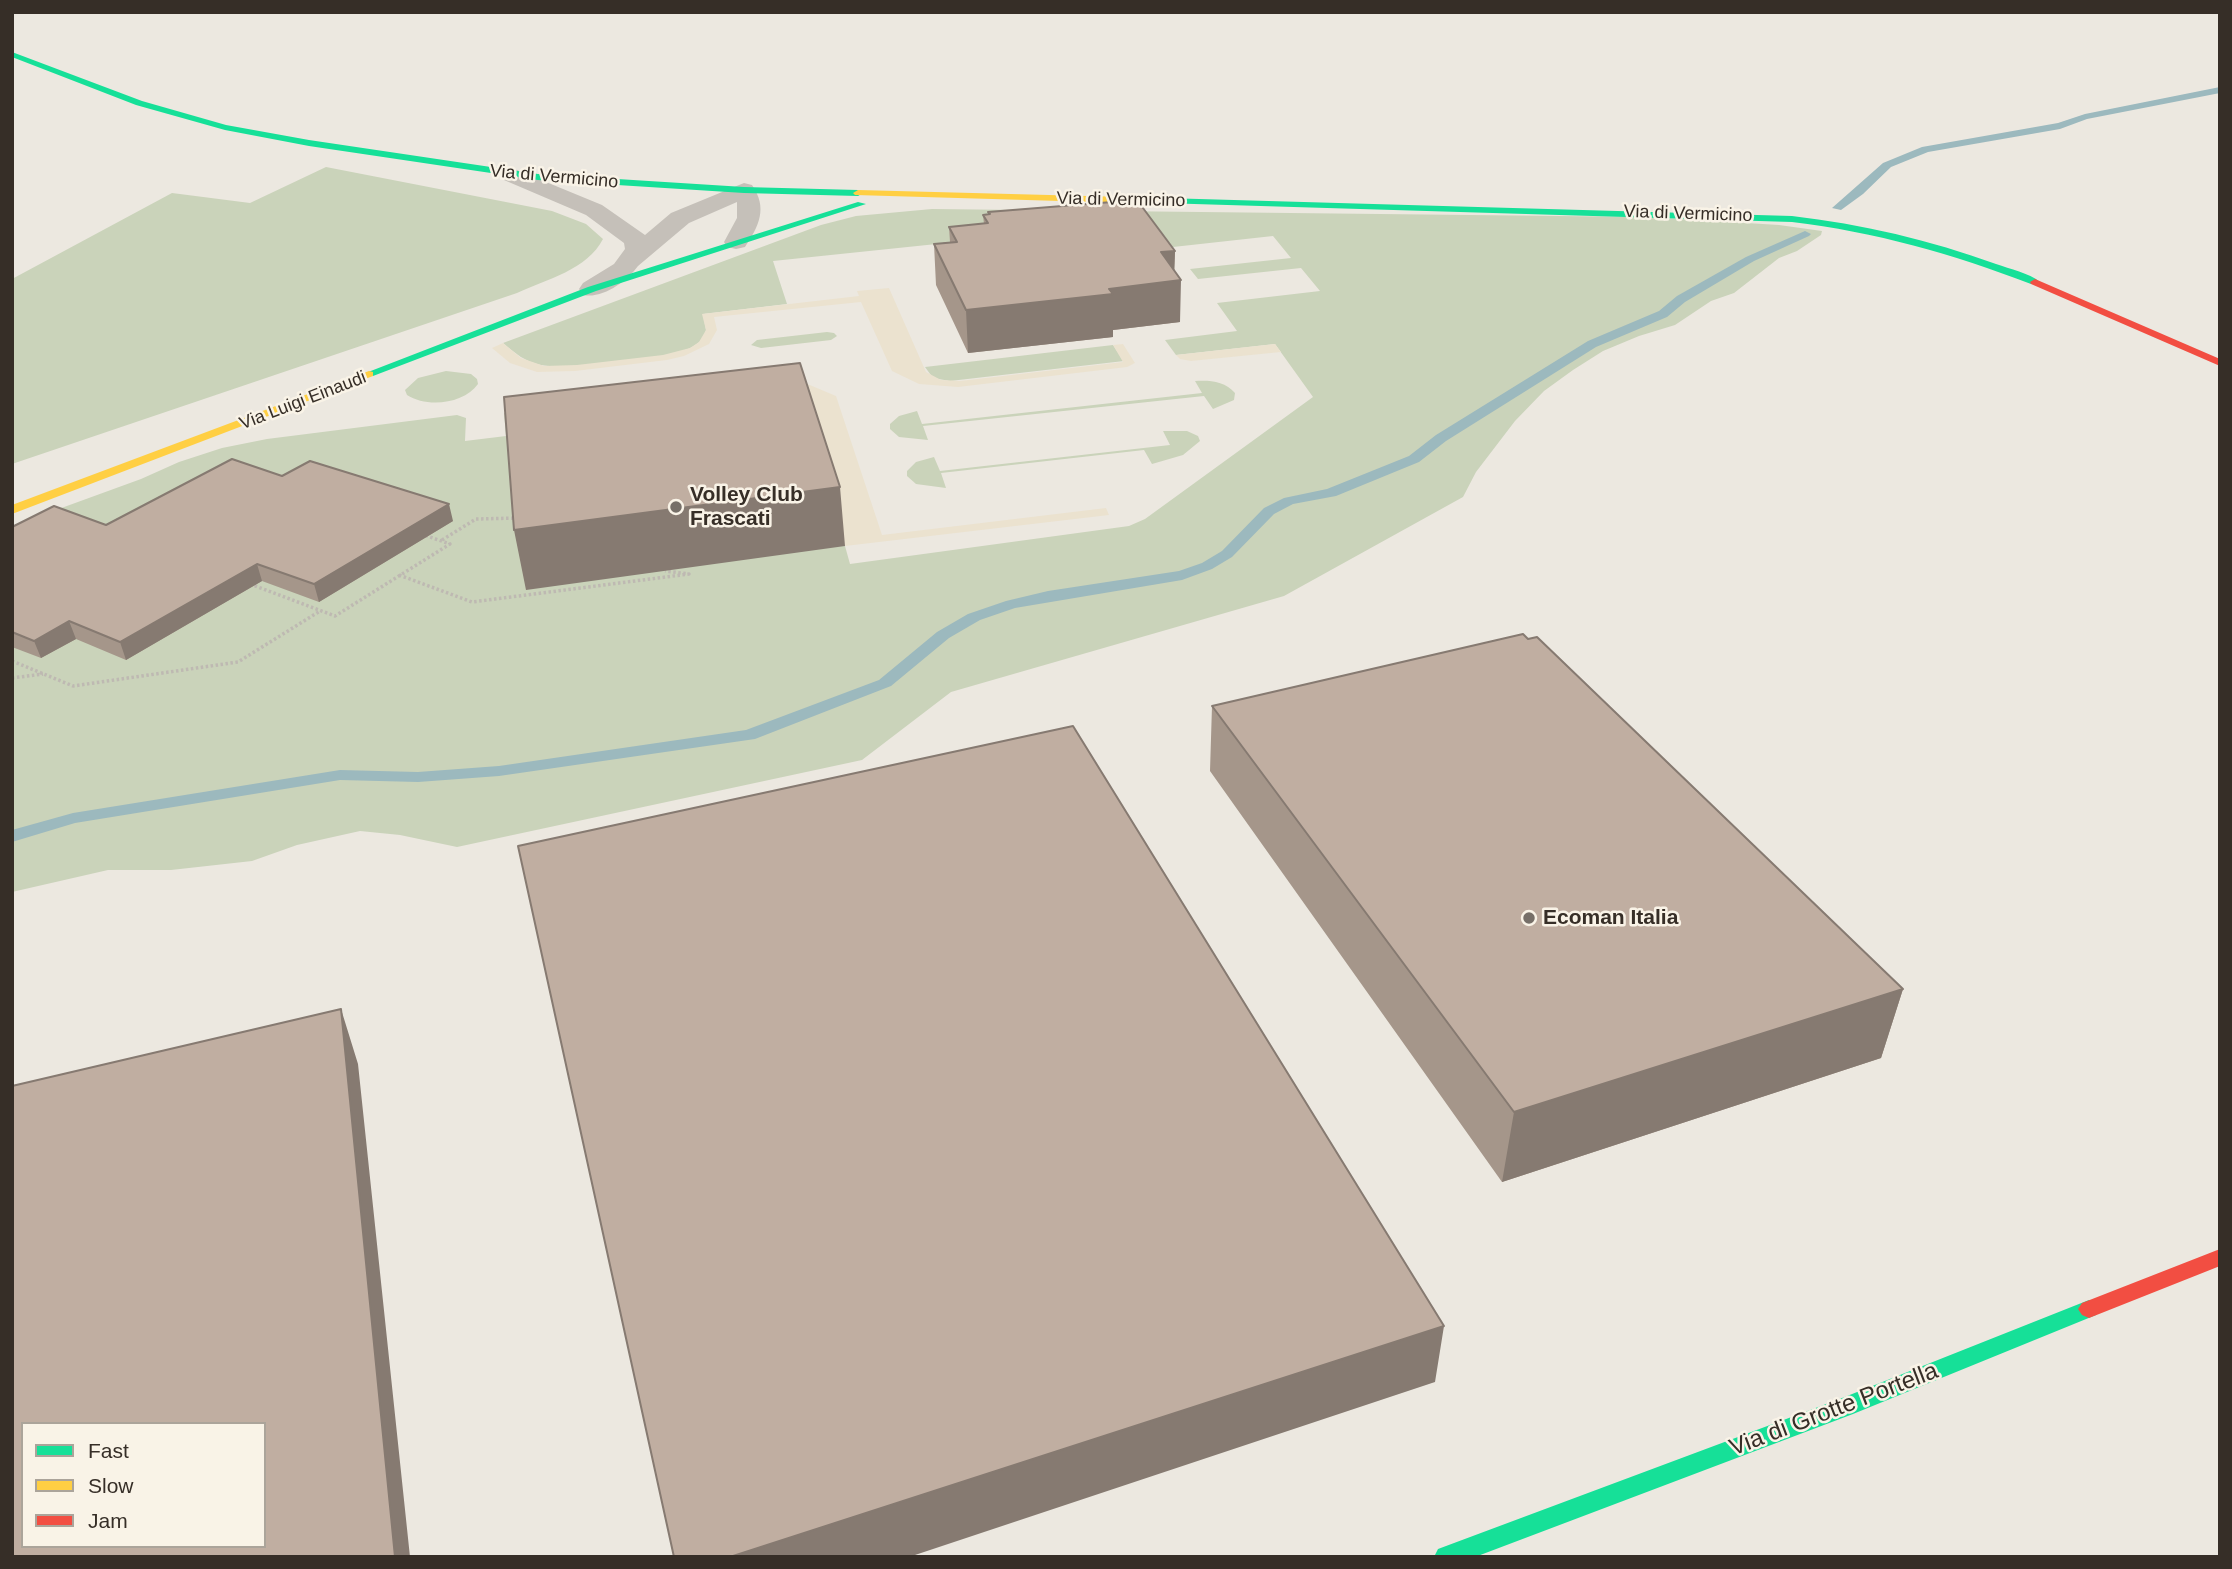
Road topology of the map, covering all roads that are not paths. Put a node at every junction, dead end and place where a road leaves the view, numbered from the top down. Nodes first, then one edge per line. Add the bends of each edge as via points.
1 (12, 54) edge
2 (512, 175) junction
3 (744, 190) junction
4 (893, 195) junction
5 (736, 242) junction
6 (632, 260) junction
7 (592, 289) junction
8 (2220, 363) edge
9 (12, 510) edge
10 (2220, 1256) edge
11 (1446, 1557) edge

1 - 2 main road, Via di Vermicino via 139,103 216,125
2 - 3 main road, Via di Vermicino
2 - 6 street via 594,210 622,228 639,244
3 - 4 main road, Via di Vermicino
3 - 5 street via 751,215
3 - 6 street, Via Luigi Einaudi via 680,218
4 - 5 main road, Via Luigi Einaudi
4 - 8 main road, Via di Vermicino via 1696,214 1815,221 1902,237 2006,270
5 - 7 main road, Via Luigi Einaudi
6 - 7 street, Via Luigi Einaudi
7 - 9 main road, Via Luigi Einaudi
10 - 11 main road, Via di Grotte Portella via 1845,1407

